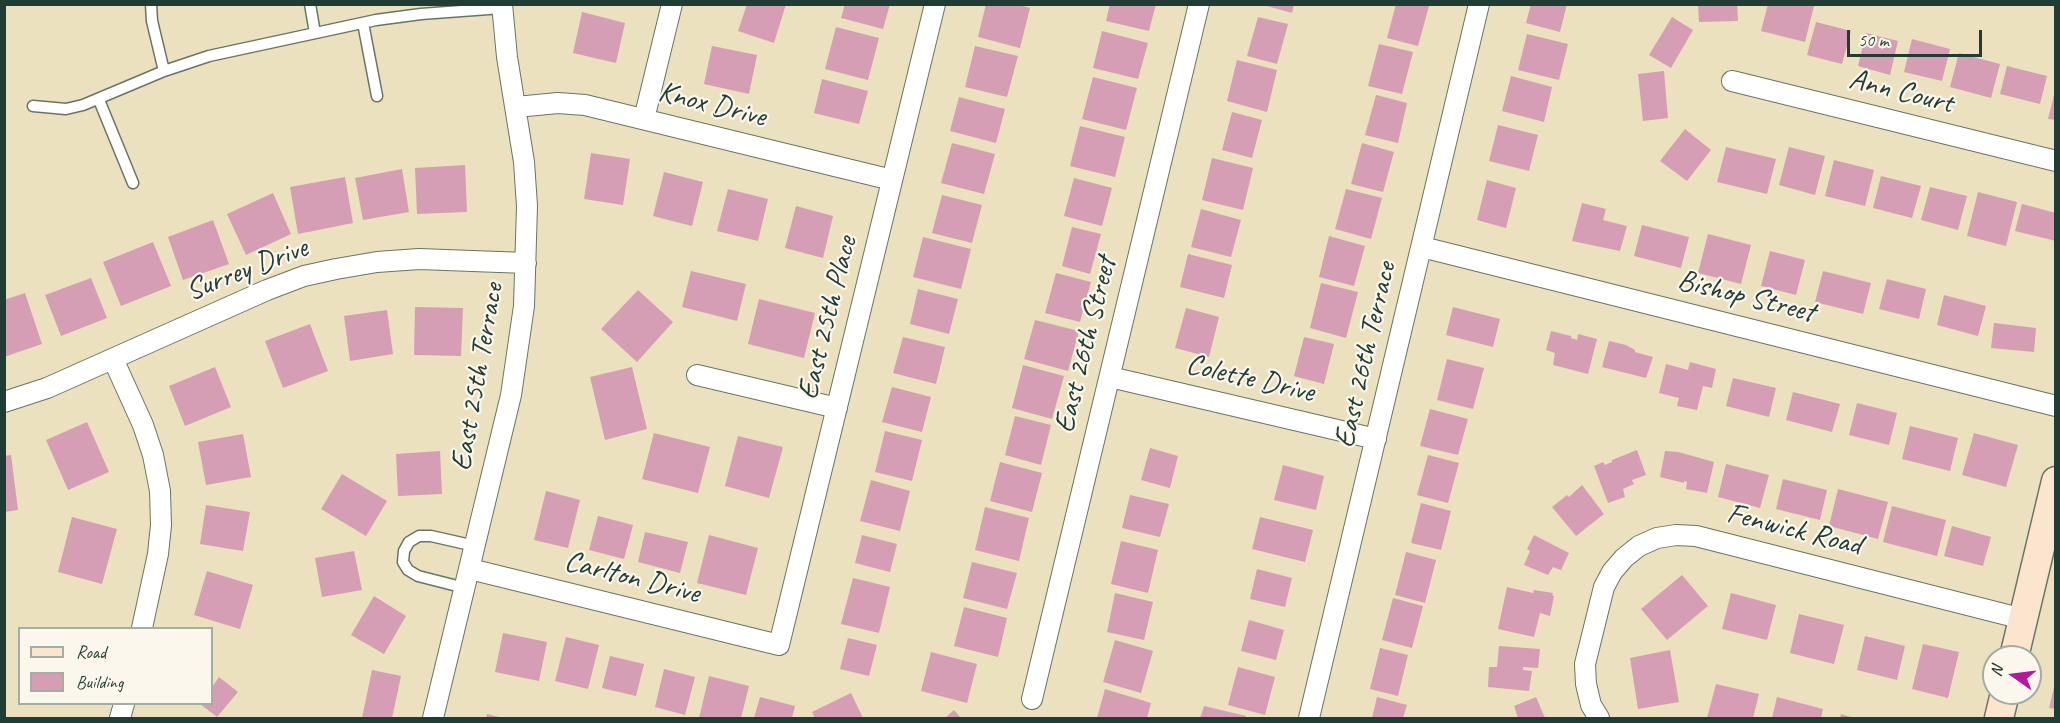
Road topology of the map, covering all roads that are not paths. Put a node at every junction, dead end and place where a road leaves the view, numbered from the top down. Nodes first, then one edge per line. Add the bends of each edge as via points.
1 (151, 4) edge
2 (310, 4) edge
3 (672, 4) edge
4 (935, 4) edge
5 (1199, 4) edge
6 (1479, 4) edge
7 (502, 6) edge
8 (363, 23) junction
9 (315, 33) junction
10 (164, 71) junction
11 (1732, 81) dead end
12 (377, 96) dead end
13 (99, 100) junction
14 (33, 106) dead end
15 (516, 107) junction
16 (644, 119) junction
17 (2055, 161) edge
18 (892, 180) junction
19 (133, 183) dead end
20 (1422, 247) junction
21 (526, 263) junction
22 (113, 359) junction
23 (698, 375) dead end
24 (1110, 376) junction
25 (4, 402) edge
26 (2055, 406) edge
27 (837, 408) junction
28 (1376, 439) junction
29 (2055, 481) edge
30 (475, 546) junction
31 (467, 579) junction
32 (2024, 619) junction
33 (142, 627) edge
34 (779, 645) joint
35 (2017, 645) edge
36 (1032, 699) dead end
37 (433, 718) edge
38 (1309, 718) edge
39 (1599, 718) edge

1 - 10 lane
2 - 9 lane
3 - 16 street
4 - 18 street, East 25th Place
5 - 24 street, East 26th Street
6 - 20 street, East 26th Terrace
7 - 8 lane
7 - 15 street, East 25th Terrace
8 - 9 lane
8 - 12 lane
9 - 10 lane via 209,56
10 - 13 lane
11 - 17 street, Ann Court
13 - 14 lane via 66,109
13 - 19 lane
15 - 16 street, Knox Drive via 585,105
15 - 21 street, East 25th Terrace via 527,206
16 - 18 street, Knox Drive
18 - 27 street, East 25th Place
20 - 26 street, Bishop Street
20 - 28 street, East 26th Terrace
21 - 22 street, Surrey Drive via 419,259 377,262 304,276
21 - 30 street, East 25th Terrace via 511,396
22 - 25 street, Surrey Drive
22 - 33 street via 143,425 160,491 158,554
23 - 27 street
24 - 28 street, Colette Drive
24 - 36 street, East 26th Street
27 - 34 street, East 25th Place
28 - 38 street, East 26th Terrace
29 - 32 street
30 - 31 street, East 25th Terrace
30 - 31 lane via 419,536 404,551 402,562 418,576
31 - 34 street, Carlton Drive
31 - 37 street, East 25th Terrace
32 - 35 street
32 - 39 street, Fenwick Road via 1696,536 1657,538 1638,546 1624,558 1604,587 1585,664 1591,705

